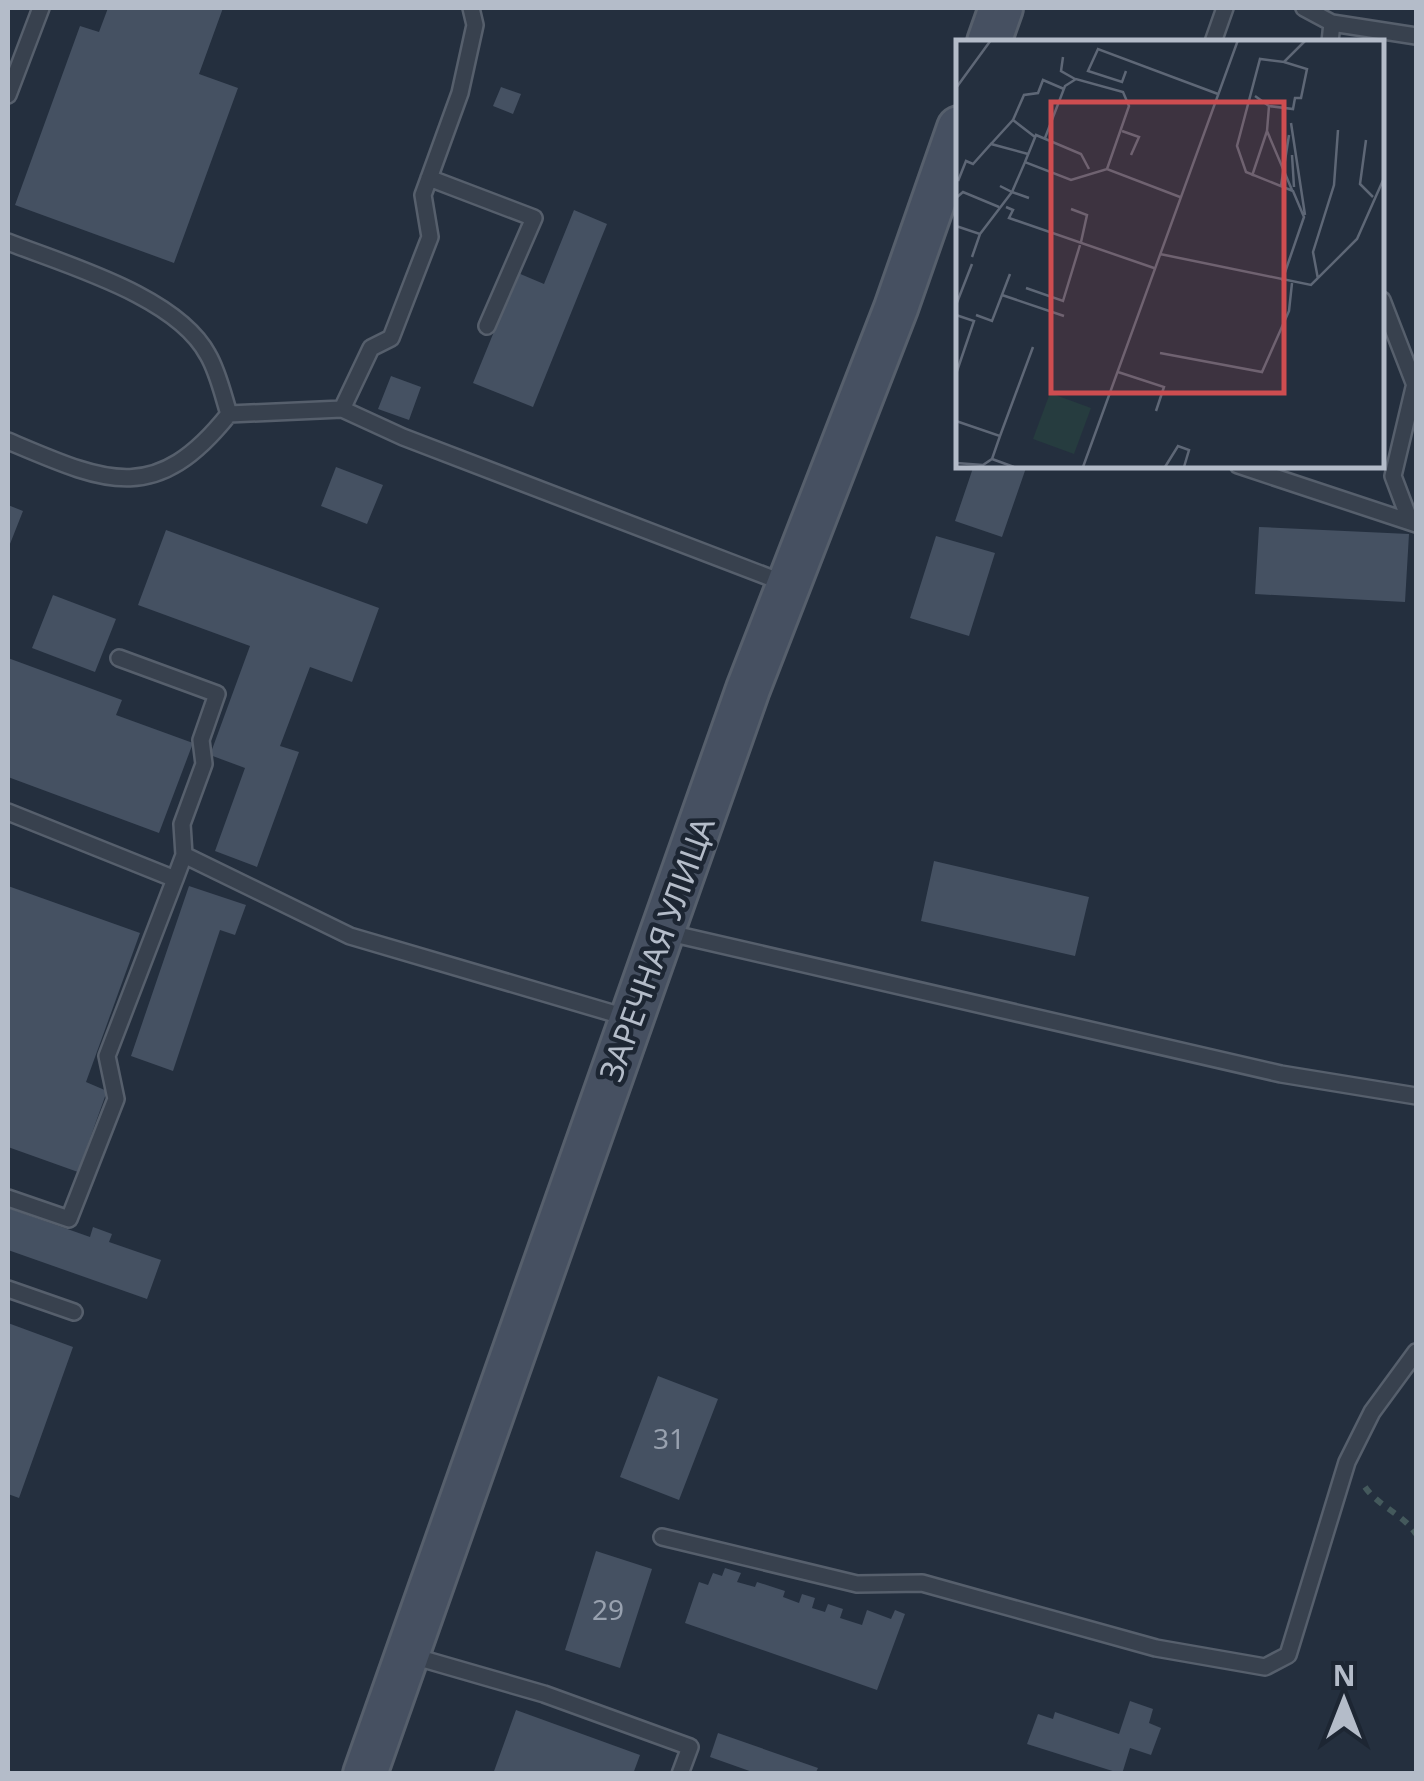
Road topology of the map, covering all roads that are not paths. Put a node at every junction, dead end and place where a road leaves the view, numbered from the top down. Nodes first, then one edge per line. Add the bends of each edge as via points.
1 (40, 8) edge
2 (471, 8) edge
3 (1001, 8) edge
4 (1226, 8) edge
5 (1304, 8) edge
6 (1332, 23) junction
7 (1416, 36) edge
8 (990, 40) edge
9 (1214, 40) edge
10 (1330, 40) edge
11 (8, 95) edge
12 (956, 137) edge
13 (429, 178) junction
14 (8, 242) edge
15 (1384, 305) edge
16 (487, 326) dead end
17 (1416, 384) edge
18 (342, 410) junction
19 (229, 414) junction
20 (8, 441) edge
21 (1247, 468) edge
22 (1413, 522) edge
23 (790, 585) junction
24 (119, 658) dead end
25 (8, 812) edge
26 (184, 855) junction
27 (175, 879) junction
28 (665, 932) junction
29 (630, 1018) junction
30 (1415, 1090) edge
31 (8, 1198) edge
32 (8, 1289) edge
33 (74, 1312) dead end
34 (1416, 1352) edge
35 (662, 1537) dead end
36 (408, 1656) junction
37 (365, 1774) edge
38 (680, 1774) edge

1 - 11 lane
2 - 13 lane via 474,25 460,93
3 - 8 street
4 - 9 lane
5 - 6 lane
6 - 7 lane
6 - 10 lane
12 - 23 street, ЗАРЕЧНАЯ УЛИЦА
13 - 16 lane via 534,218
13 - 18 lane via 423,195 430,237 391,338 370,348
14 - 19 lane via 111,282 179,322 208,353
15 - 17 lane
17 - 22 lane via 1393,476
18 - 19 lane
18 - 23 lane
19 - 20 lane via 201,449 168,472 119,480
21 - 22 lane
23 - 28 street, ЗАРЕЧНАЯ УЛИЦА
24 - 26 lane via 217,694 201,740 204,764 182,824
25 - 27 lane
26 - 27 lane
26 - 29 lane via 350,936
27 - 31 lane via 108,1056 116,1099 69,1219
28 - 29 street, ЗАРЕЧНАЯ УЛИЦА
28 - 30 lane via 1281,1074
29 - 36 street, ЗАРЕЧНАЯ УЛИЦА
32 - 33 lane
34 - 35 lane via 1372,1412 1347,1462 1288,1656 1265,1667 1156,1648 922,1583 858,1584
36 - 37 street, ЗАРЕЧНАЯ УЛИЦА
36 - 38 lane via 544,1694 690,1747

